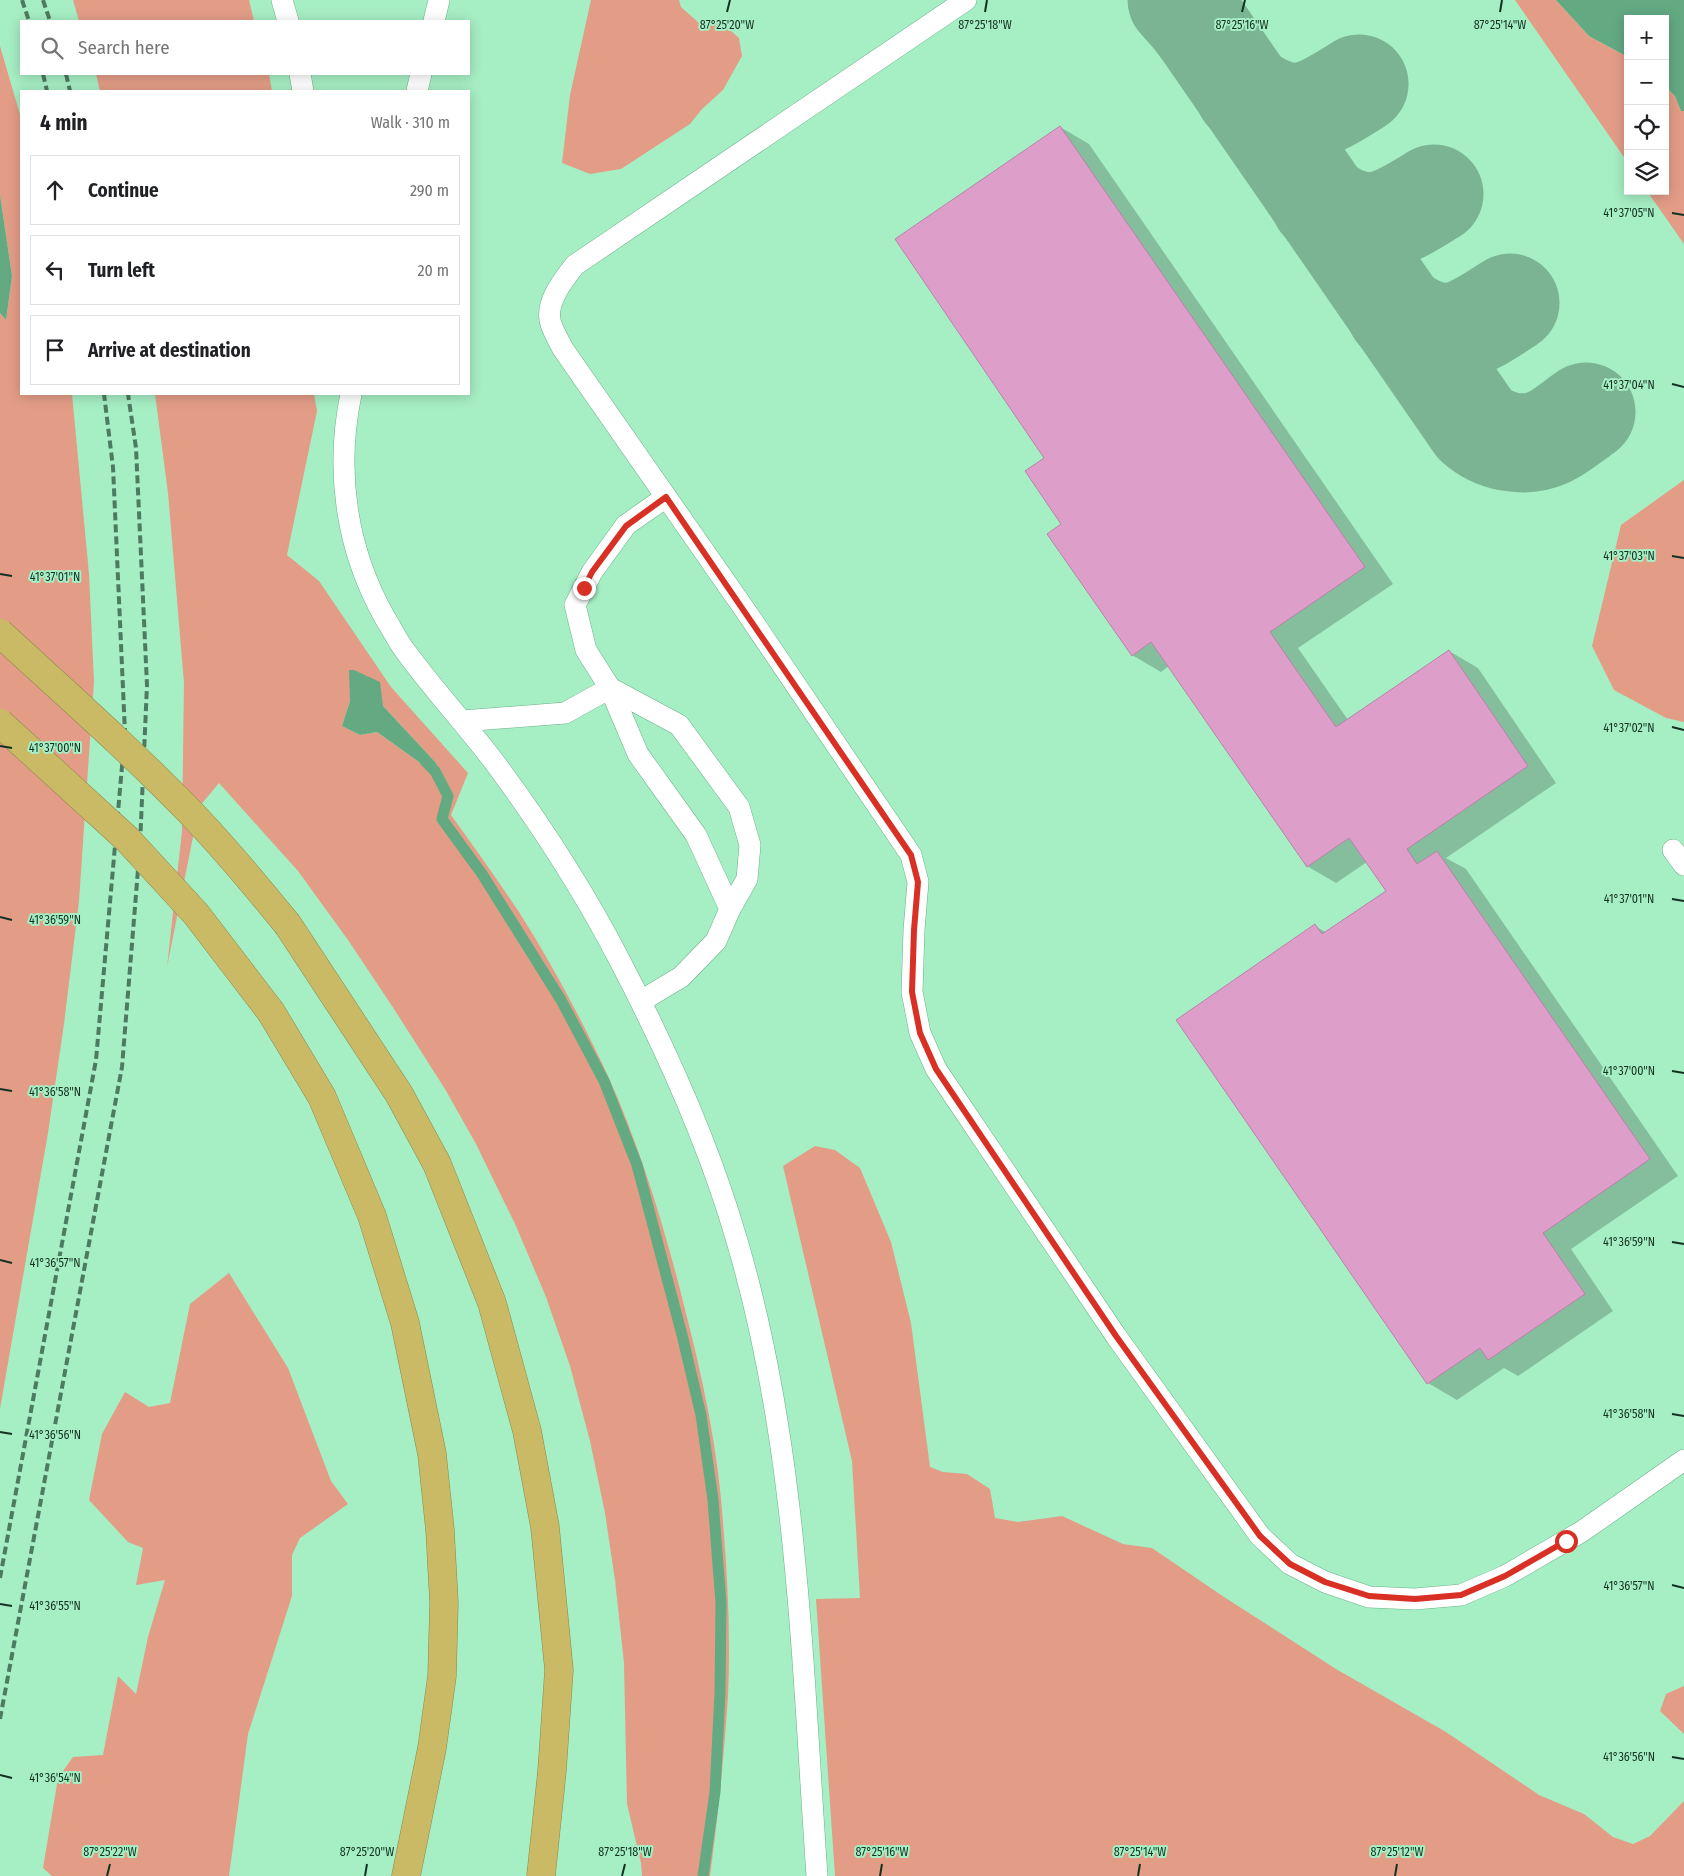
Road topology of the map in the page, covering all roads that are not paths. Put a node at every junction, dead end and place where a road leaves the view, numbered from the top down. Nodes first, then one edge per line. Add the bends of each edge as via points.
1 (282, 0) edge
2 (439, 0) edge
3 (966, 0) edge
4 (288, 20) edge
5 (434, 20) edge
6 (300, 75) edge
7 (421, 75) edge
8 (303, 90) edge
9 (417, 90) edge
10 (344, 395) edge
11 (351, 395) edge
12 (346, 416) junction
13 (666, 497) junction
14 (0, 633) edge
15 (610, 688) junction
16 (462, 721) junction
17 (0, 723) edge
18 (730, 910) junction
19 (641, 1002) junction
20 (1684, 1460) edge
21 (406, 1875) edge
22 (541, 1876) edge
23 (817, 1876) edge

1 - 4 lane
2 - 5 lane
3 - 13 lane via 575,265 560,283 552,301 550,322 563,349
6 - 8 lane
7 - 9 lane
10 - 12 lane
11 - 12 lane
12 - 16 lane via 343,485 351,535 359,559 376,602 403,650
13 - 15 lane via 626,526 592,572 576,605 586,650
13 - 20 lane via 911,855 918,882 912,992 920,1033 936,1069 1116,1336 1260,1536 1290,1564 1325,1582 1369,1596 1415,1599 1461,1595 1505,1576 1581,1532
14 - 22 highway, bridge via 192,814 288,925 399,1094 437,1164 492,1302 527,1431 545,1527 558,1670
15 - 16 lane via 565,713
15 - 18 lane via 638,754 696,835
15 - 18 lane via 679,725 739,807 750,845 747,879
16 - 19 lane via 500,769 574,879
17 - 21 highway, bridge via 127,839 196,914 271,1012 322,1097 372,1216 405,1323 432,1454 444,1603 442,1676 432,1748
18 - 19 lane via 716,941 681,977
19 - 23 lane via 675,1073 709,1158 737,1240 765,1353 788,1486

